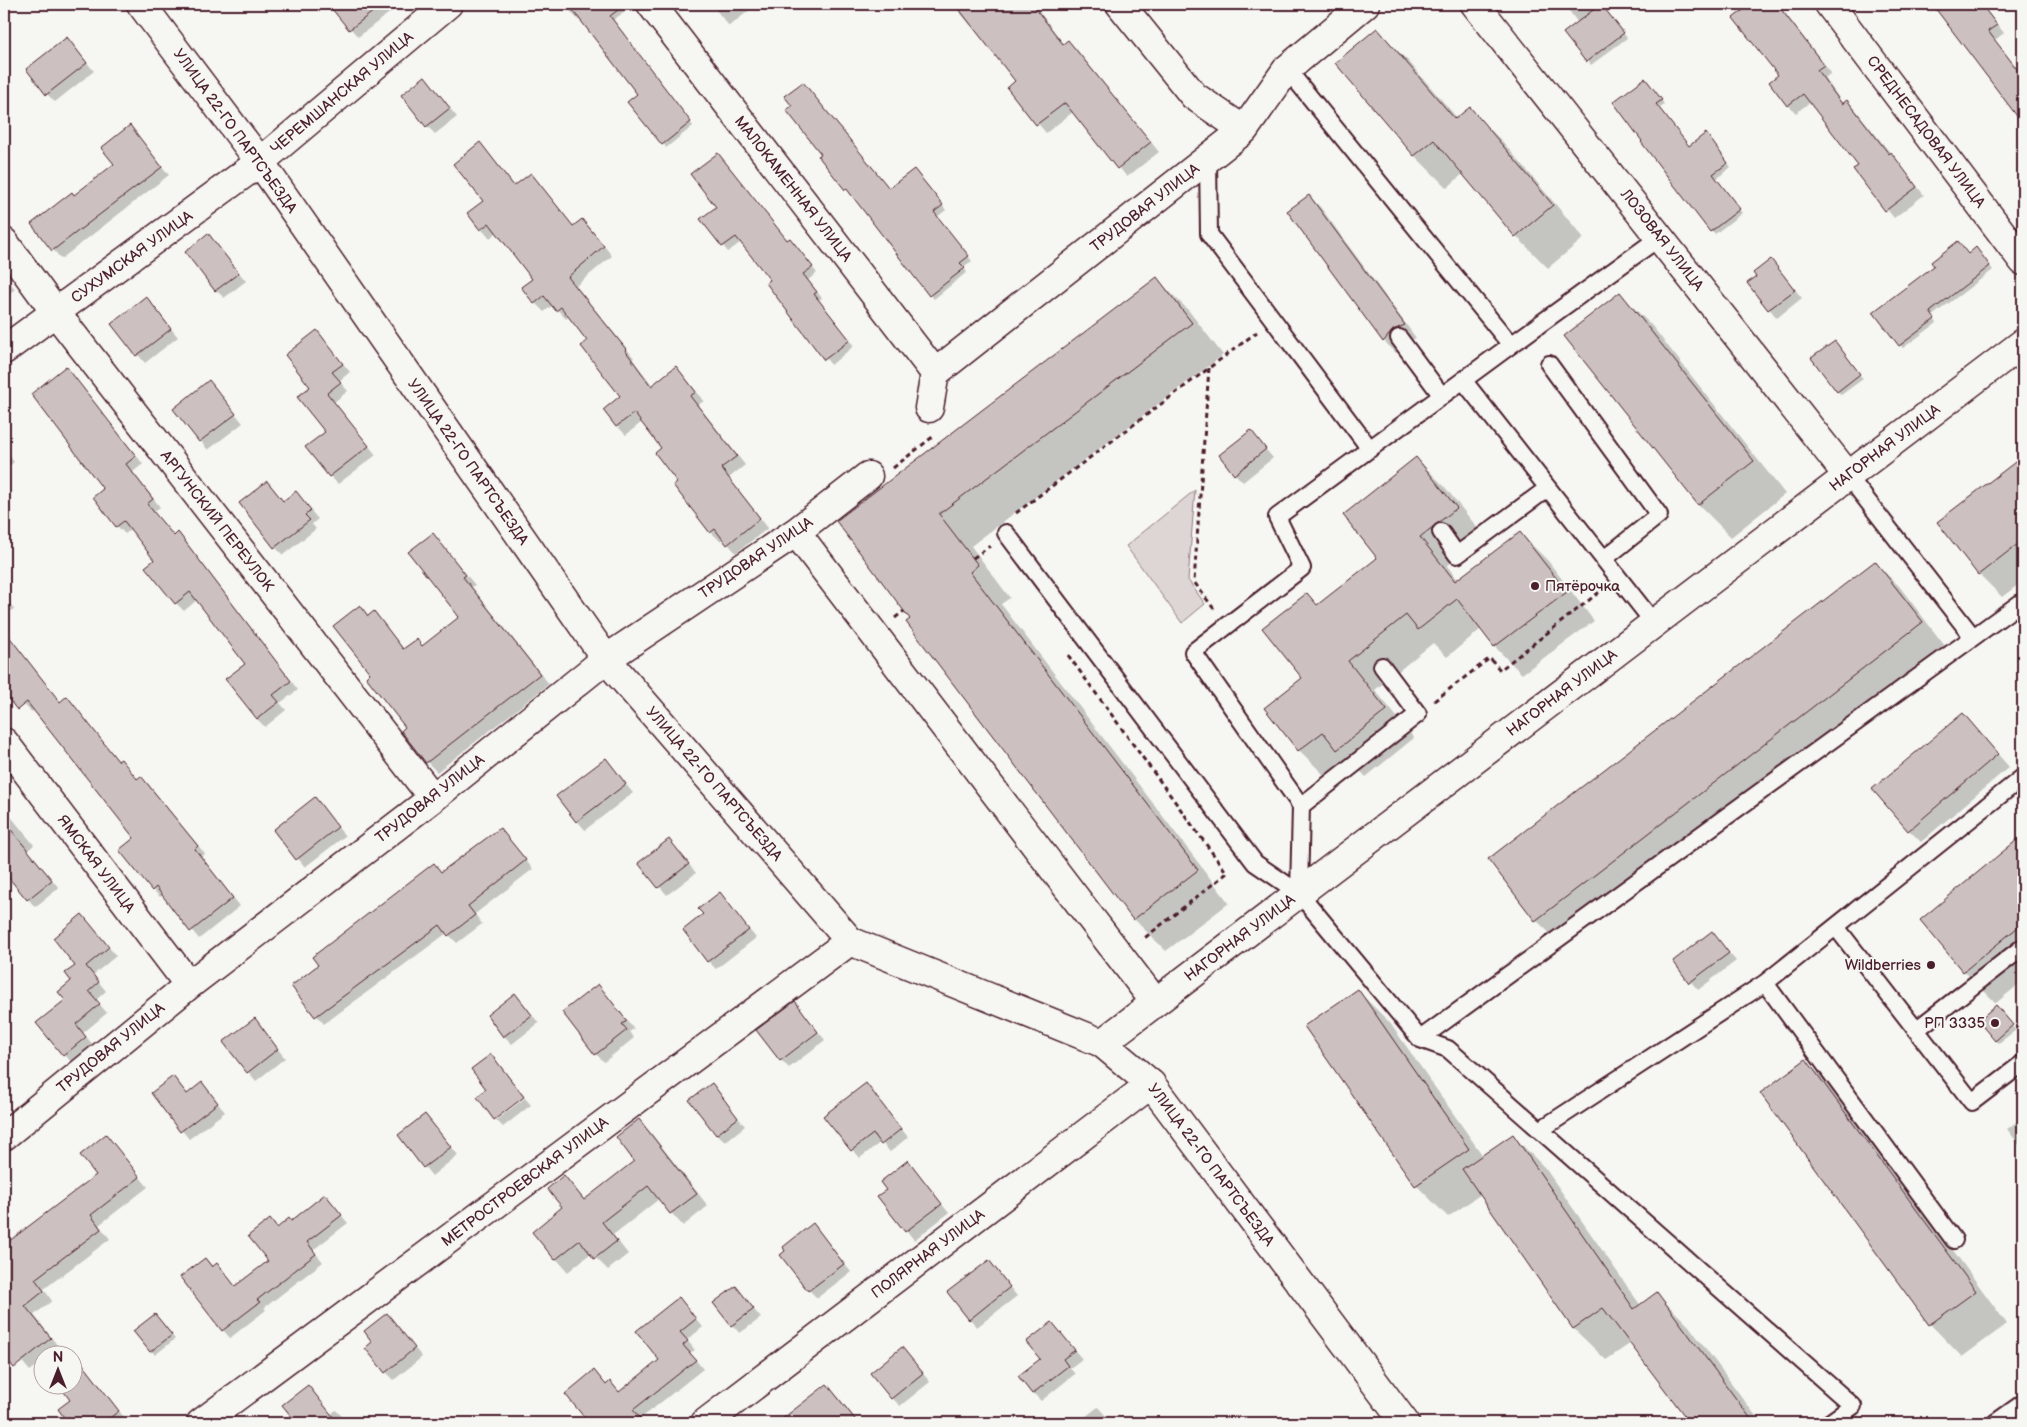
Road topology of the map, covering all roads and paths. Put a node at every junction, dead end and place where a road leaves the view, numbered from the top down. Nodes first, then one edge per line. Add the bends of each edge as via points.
1 (142, 4) edge
2 (448, 4) edge
3 (651, 4) edge
4 (1120, 4) edge
5 (1365, 4) edge
6 (1475, 4) edge
7 (1829, 4) edge
8 (1287, 69) junction
9 (1244, 130) junction
10 (1208, 159) junction
11 (260, 162) junction
12 (1660, 238) junction
13 (4, 242) edge
14 (2023, 261) edge
15 (56, 313) junction
16 (1273, 320) junction
17 (1399, 338) dead end
18 (2023, 343) edge
19 (1511, 345) junction
20 (4, 350) edge
21 (1549, 364) dead end
22 (1209, 367) junction
23 (935, 374) junction
24 (1463, 380) junction
25 (1442, 396) junction
26 (929, 408) dead end
27 (1370, 449) junction
28 (868, 476) dead end
29 (1848, 476) junction
30 (1548, 488) junction
31 (1012, 516) dead end
32 (796, 532) junction
33 (1441, 532) dead end
34 (1006, 533) dead end
35 (986, 542) dead end
36 (994, 555) dead end
37 (1604, 559) junction
38 (1618, 577) junction
39 (2023, 601) edge
40 (1654, 623) junction
41 (1227, 626) junction
42 (1973, 637) junction
43 (1064, 650) dead end
44 (606, 659) junction
45 (1382, 666) dead end
46 (1418, 714) junction
47 (4, 742) edge
48 (2023, 777) edge
49 (432, 798) junction
50 (1301, 806) junction
51 (1299, 893) junction
52 (1836, 927) junction
53 (850, 942) junction
54 (2023, 947) edge
55 (1121, 957) junction
56 (1765, 983) junction
57 (189, 985) junction
58 (1155, 1002) junction
59 (1916, 1030) junction
60 (1420, 1039) junction
61 (1102, 1043) junction
62 (2023, 1063) edge
63 (1150, 1084) junction
64 (1540, 1130) junction
65 (4, 1136) edge
66 (1954, 1240) dead end
67 (2023, 1403) edge
68 (1838, 1421) edge
69 (201, 1423) edge
70 (705, 1423) edge
71 (1405, 1423) edge
72 (1995, 1423) edge

1 - 11 street, УЛИЦА 22-ГО ПАРТСЪЕЗДА
2 - 11 street, ЧЕРЕМШАНСКАЯ УЛИЦА
3 - 23 street, МАЛОКАМЕННАЯ УЛИЦА
4 - 9 street via 1194,96
5 - 8 street, ТРУДОВАЯ УЛИЦА
6 - 12 street, ЛОЗОВАЯ УЛИЦА
7 - 14 street, СРЕДНЕСАДОВАЯ УЛИЦА
8 - 9 street, ТРУДОВАЯ УЛИЦА
8 - 19 lane
9 - 10 street, ТРУДОВАЯ УЛИЦА
10 - 16 lane via 1209,234
10 - 23 street, ТРУДОВАЯ УЛИЦА
11 - 15 street, СУХУМСКАЯ УЛИЦА
11 - 44 street, УЛИЦА 22-ГО ПАРТСЪЕЗДА
12 - 19 lane
12 - 29 street, ЛОЗОВАЯ УЛИЦА
13 - 15 street, АРГУНСКИЙ ПЕРЕУЛОК
15 - 20 street, СУХУМСКАЯ УЛИЦА
15 - 49 street, АРГУНСКИЙ ПЕРЕУЛОК
16 - 22 path
16 - 27 lane
17 - 25 lane
18 - 29 street, НАГОРНАЯ УЛИЦА
19 - 24 lane
21 - 37 lane via 1659,515
22 - 31 path
22 - 41 path via 1194,582
23 - 26 street
24 - 25 lane
24 - 30 lane
25 - 27 lane
27 - 41 lane via 1276,517 1302,568
28 - 32 street, ТРУДОВАЯ УЛИЦА
29 - 40 street, НАГОРНАЯ УЛИЦА
29 - 42 lane
30 - 33 lane via 1457,554
30 - 37 lane
32 - 44 street, ТРУДОВАЯ УЛИЦА
32 - 55 street
34 - 51 lane via 1255,863
35 - 36 path
37 - 38 lane
38 - 40 lane
38 - 46 path via 1500,670 1490,658
39 - 42 lane
40 - 51 street, НАГОРНАЯ УЛИЦА
41 - 50 lane via 1193,652
42 - 60 lane
43 - 55 path via 1227,872
44 - 49 street, ТРУДОВАЯ УЛИЦА
44 - 53 street, УЛИЦА 22-ГО ПАРТСЪЕЗДА
45 - 46 lane
46 - 50 lane
47 - 57 street, ЯМСКАЯ УЛИЦА
48 - 52 lane
49 - 57 street, ТРУДОВАЯ УЛИЦА
50 - 51 lane
51 - 58 street, НАГОРНАЯ УЛИЦА
51 - 60 lane
52 - 56 lane
52 - 59 lane
53 - 61 street, УЛИЦА 22-ГО ПАРТСЪЕЗДА
53 - 69 street, МЕТРОСТРОЕВСКАЯ УЛИЦА
54 - 59 lane
55 - 58 street
56 - 64 lane
56 - 66 lane
57 - 65 street, ТРУДОВАЯ УЛИЦА
58 - 61 street, НАГОРНАЯ УЛИЦА
59 - 62 lane via 1972,1102
60 - 64 lane via 1448,1049
61 - 63 street, УЛИЦА 22-ГО ПАРТСЪЕЗДА
63 - 70 street, ПОЛЯРНАЯ УЛИЦА
63 - 71 street, УЛИЦА 22-ГО ПАРТСЪЕЗДА
64 - 68 lane via 1853,1406
67 - 72 lane

